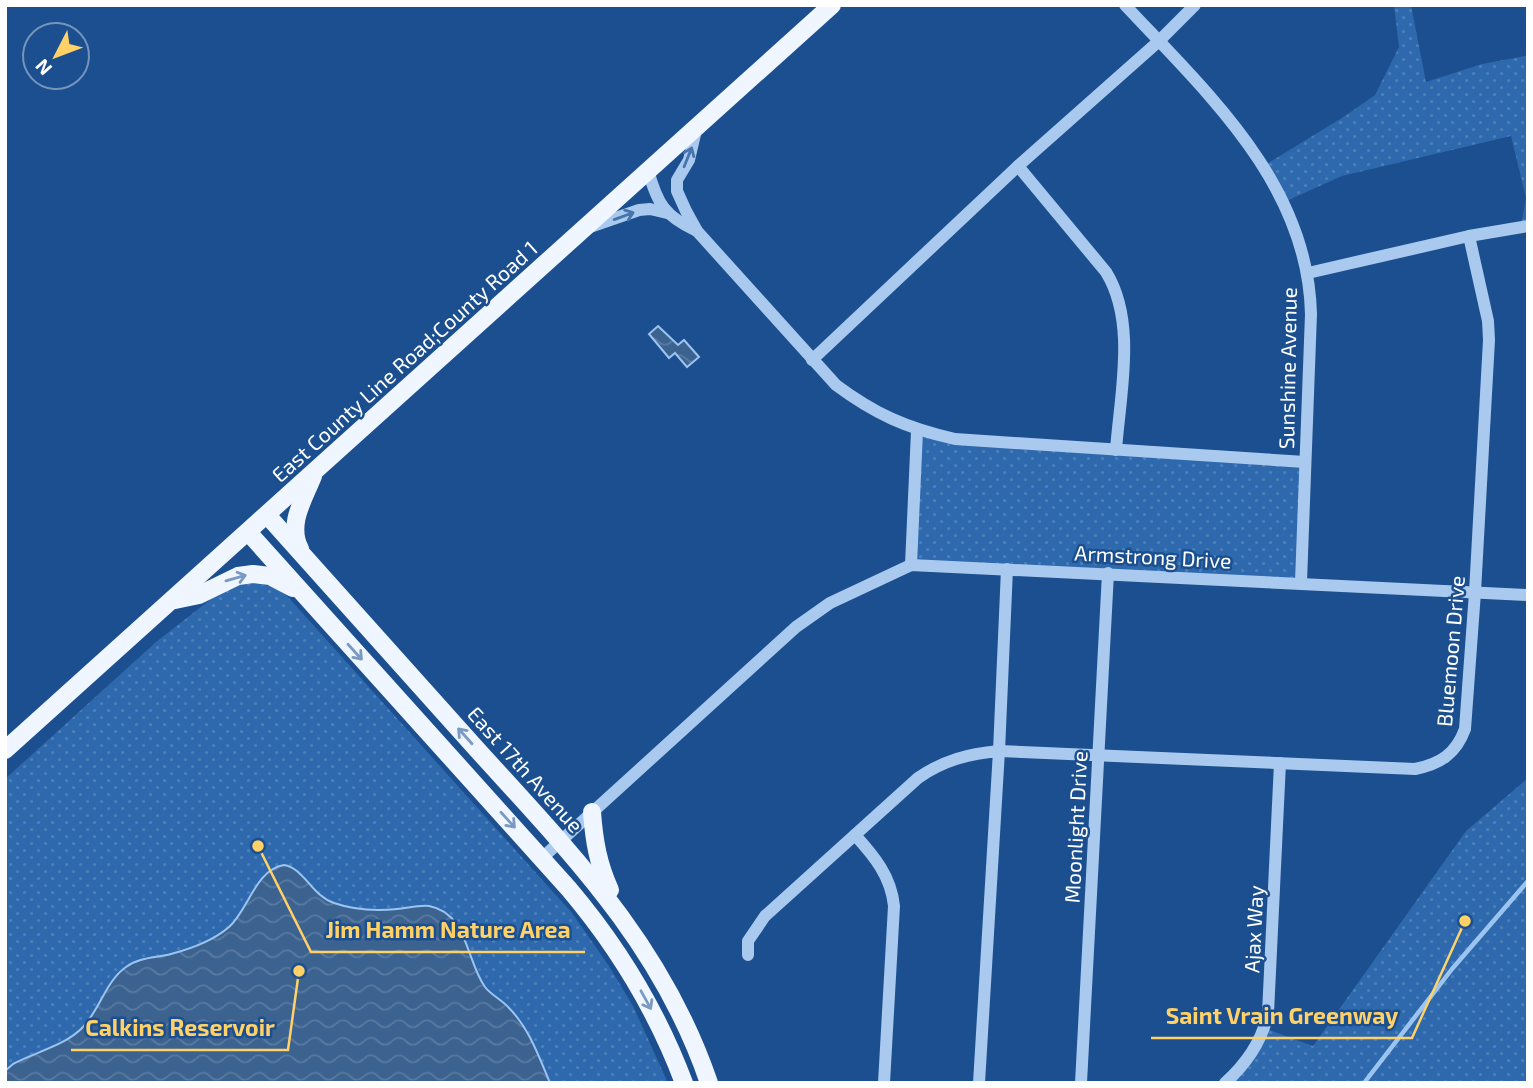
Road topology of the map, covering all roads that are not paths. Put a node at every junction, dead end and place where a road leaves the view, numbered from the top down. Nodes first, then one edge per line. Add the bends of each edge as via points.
1 (832, 5) edge
2 (1125, 5) edge
3 (1195, 5) edge
4 (1159, 41) junction
5 (697, 125) junction
6 (1018, 166) junction
7 (648, 170) junction
8 (667, 213) junction
9 (1528, 226) edge
10 (582, 230) junction
11 (697, 231) junction
12 (1469, 236) junction
13 (1308, 273) junction
14 (812, 360) junction
15 (917, 431) junction
16 (1116, 450) junction
17 (1305, 462) junction
18 (314, 473) junction
19 (267, 515) junction
20 (248, 532) junction
21 (303, 555) junction
22 (911, 565) junction
23 (1007, 569) junction
24 (1108, 573) junction
25 (1301, 582) junction
26 (1475, 592) junction
27 (1528, 595) edge
28 (310, 600) junction
29 (173, 601) junction
30 (5, 750) edge
31 (999, 751) junction
32 (1098, 755) junction
33 (1280, 763) junction
34 (592, 812) junction
35 (855, 835) junction
36 (561, 841) junction
37 (542, 858) junction
38 (620, 912) junction
39 (748, 955) dead end
40 (684, 1083) edge
41 (709, 1083) edge
42 (884, 1083) edge
43 (979, 1083) edge
44 (1081, 1083) edge
45 (1225, 1083) edge

1 - 5 main road, East County Line Road;County Road 1
2 - 4 street, Sunshine Avenue
3 - 4 street
4 - 6 street
4 - 13 street, Sunshine Avenue via 1263,162 1284,202
5 - 7 main road, East County Line Road;County Road 1
11 -> 5 street via 677,191
6 - 14 street
6 - 16 street via 1099,263 1115,289 1124,326
7 - 8 street
7 - 10 main road, East County Line Road;County Road 1
10 -> 8 street via 639,210
8 - 11 street
9 - 12 street
10 - 18 main road, East County Line Road;County Road 1
11 - 14 street
12 - 13 street
12 - 26 street, Bluemoon Drive via 1489,340
13 - 17 street, Sunshine Avenue via 1311,314
14 - 15 street via 859,402
15 - 16 street via 955,439
15 - 22 street
16 - 17 street
17 - 25 street, Sunshine Avenue
18 - 19 main road, East County Line Road;County Road 1
18 - 21 main road via 295,523
19 - 20 main road, East County Line Road;County Road 1
19 - 21 main road, East 17th Avenue
20 - 28 main road
20 - 29 main road, East County Line Road;County Road 1
36 -> 21 main road, East 17th Avenue
22 - 23 street, Armstrong Drive
22 - 34 street via 830,603 796,627
23 - 24 street, Armstrong Drive
23 - 31 street
24 - 25 street, Armstrong Drive
24 - 32 street, Moonlight Drive
25 - 26 street, Armstrong Drive
26 - 27 street, Armstrong Drive
26 - 33 street, Bluemoon Drive via 1465,729 1450,754 1436,764 1415,769
29 -> 28 main road via 253,574 270,576
28 -> 37 main road
29 - 30 main road, East County Line Road;County Road 1
31 - 32 street, Bluemoon Drive
31 - 35 street, Bluemoon Drive via 960,757 931,769
31 - 43 street
32 - 33 street, Bluemoon Drive
32 - 44 street, Moonlight Drive
33 - 45 street, Ajax Way via 1268,1013 1258,1042
34 - 36 street
34 - 38 main road via 600,867
35 - 39 street, Bluemoon Drive via 765,916 748,942
35 - 42 street via 880,864 893,892
36 - 37 street
36 - 38 main road, East 17th Avenue
37 -> 40 main road via 633,975
38 - 41 main road, East 17th Avenue via 672,997

